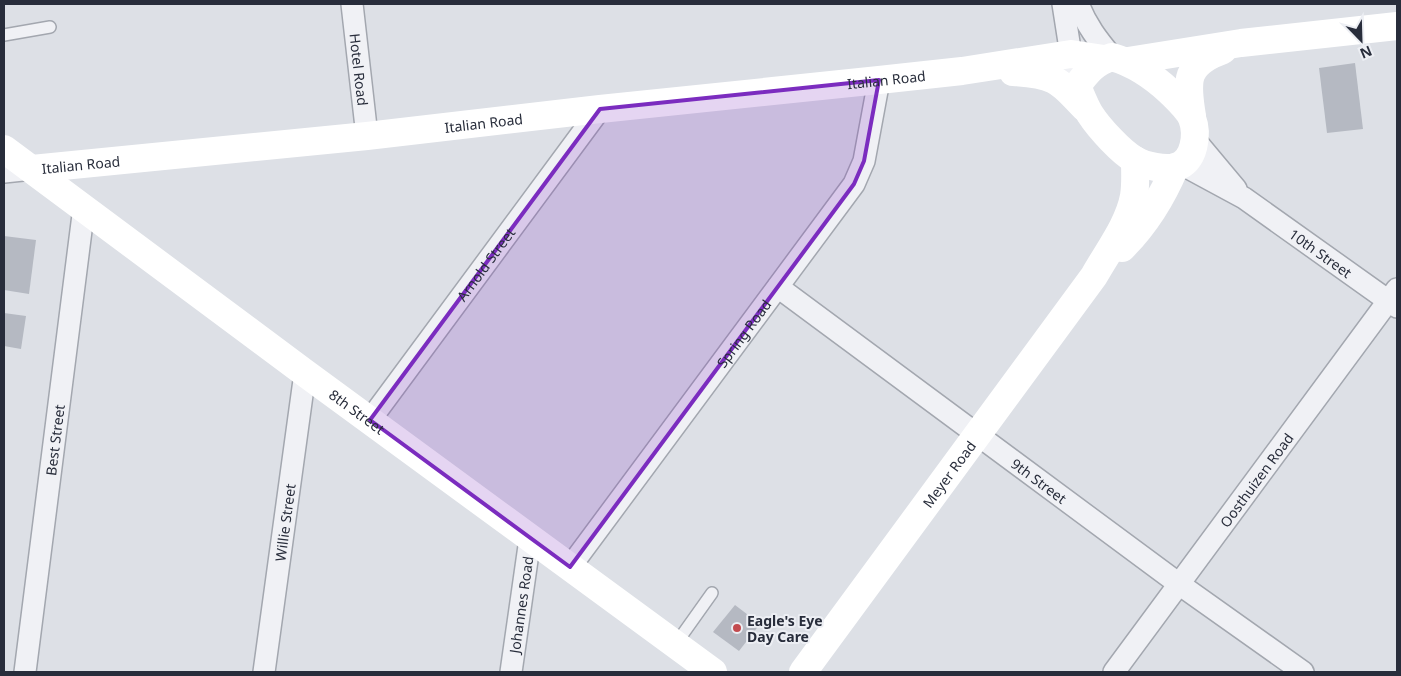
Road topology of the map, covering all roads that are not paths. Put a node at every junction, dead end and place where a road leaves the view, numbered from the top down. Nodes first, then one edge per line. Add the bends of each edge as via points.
1 (352, 4) edge
2 (1063, 4) edge
3 (1078, 4) edge
4 (1397, 26) edge
5 (50, 27) dead end
6 (4, 35) edge
7 (1241, 43) junction
8 (1071, 54) junction
9 (1115, 59) junction
10 (962, 71) junction
11 (879, 80) junction
12 (1077, 86) junction
13 (600, 109) junction
14 (1090, 114) junction
15 (1194, 128) junction
16 (367, 136) junction
17 (4, 149) edge
18 (1135, 160) junction
19 (1178, 165) junction
20 (32, 169) junction
21 (4, 172) edge
22 (1244, 198) junction
23 (84, 207) junction
24 (1094, 276) junction
25 (778, 287) junction
26 (1394, 299) edge
27 (305, 373) junction
28 (370, 420) junction
29 (977, 433) junction
30 (530, 539) junction
31 (570, 567) junction
32 (1179, 584) junction
33 (712, 593) dead end
34 (675, 645) junction
35 (25, 672) edge
36 (264, 672) edge
37 (511, 672) edge
38 (713, 672) edge
39 (803, 672) edge
40 (1114, 672) edge
41 (1303, 672) edge

1 - 16 street, Hotel Road
2 - 8 street
3 - 9 street via 1092,34
4 - 7 street, Italian Road
5 - 6 lane
7 - 9 street, Italian Road
7 - 15 street, Italian Road via 1202,61 1188,78
8 - 9 street, Italian Road
8 - 10 street, Italian Road
8 - 12 street
9 - 12 street via 1091,67
9 - 15 street via 1159,82 1176,98
10 - 11 street, Italian Road
10 - 14 street, Italian Road via 1041,74 1061,84
11 - 13 street, Italian Road
11 - 25 street, Spring Road via 864,161 854,184
12 - 14 street
13 - 16 street, Italian Road
13 - 28 street, Arnold Street
14 - 18 street via 1111,140
15 - 19 street, Meyer Road via 1188,158
15 - 22 street, 10th Street
16 - 20 street, Italian Road
17 - 20 street, 8th Street
18 - 19 street via 1160,167
18 - 24 street, Meyer Road via 1132,206
19 - 22 street, 10th Street
19 - 24 street, Meyer Road via 1139,231
20 - 21 street, Italian Road
20 - 23 street, 8th Street
22 - 26 street, 10th Street
23 - 27 street, 8th Street
23 - 35 street, Best Street
24 - 29 street, Meyer Road
25 - 29 street, 9th Street
25 - 31 street, Spring Road
26 - 32 street, Oosthuizen Road
27 - 28 street, 8th Street
27 - 36 street, Willie Street
28 - 30 street, 8th Street
29 - 32 street, 9th Street
29 - 39 street, Meyer Road
30 - 31 street, 8th Street
30 - 37 street, Johannes Road
31 - 34 street, 8th Street
32 - 40 street, Oosthuizen Road
32 - 41 street, 9th Street
33 - 34 lane
34 - 38 street, 8th Street

